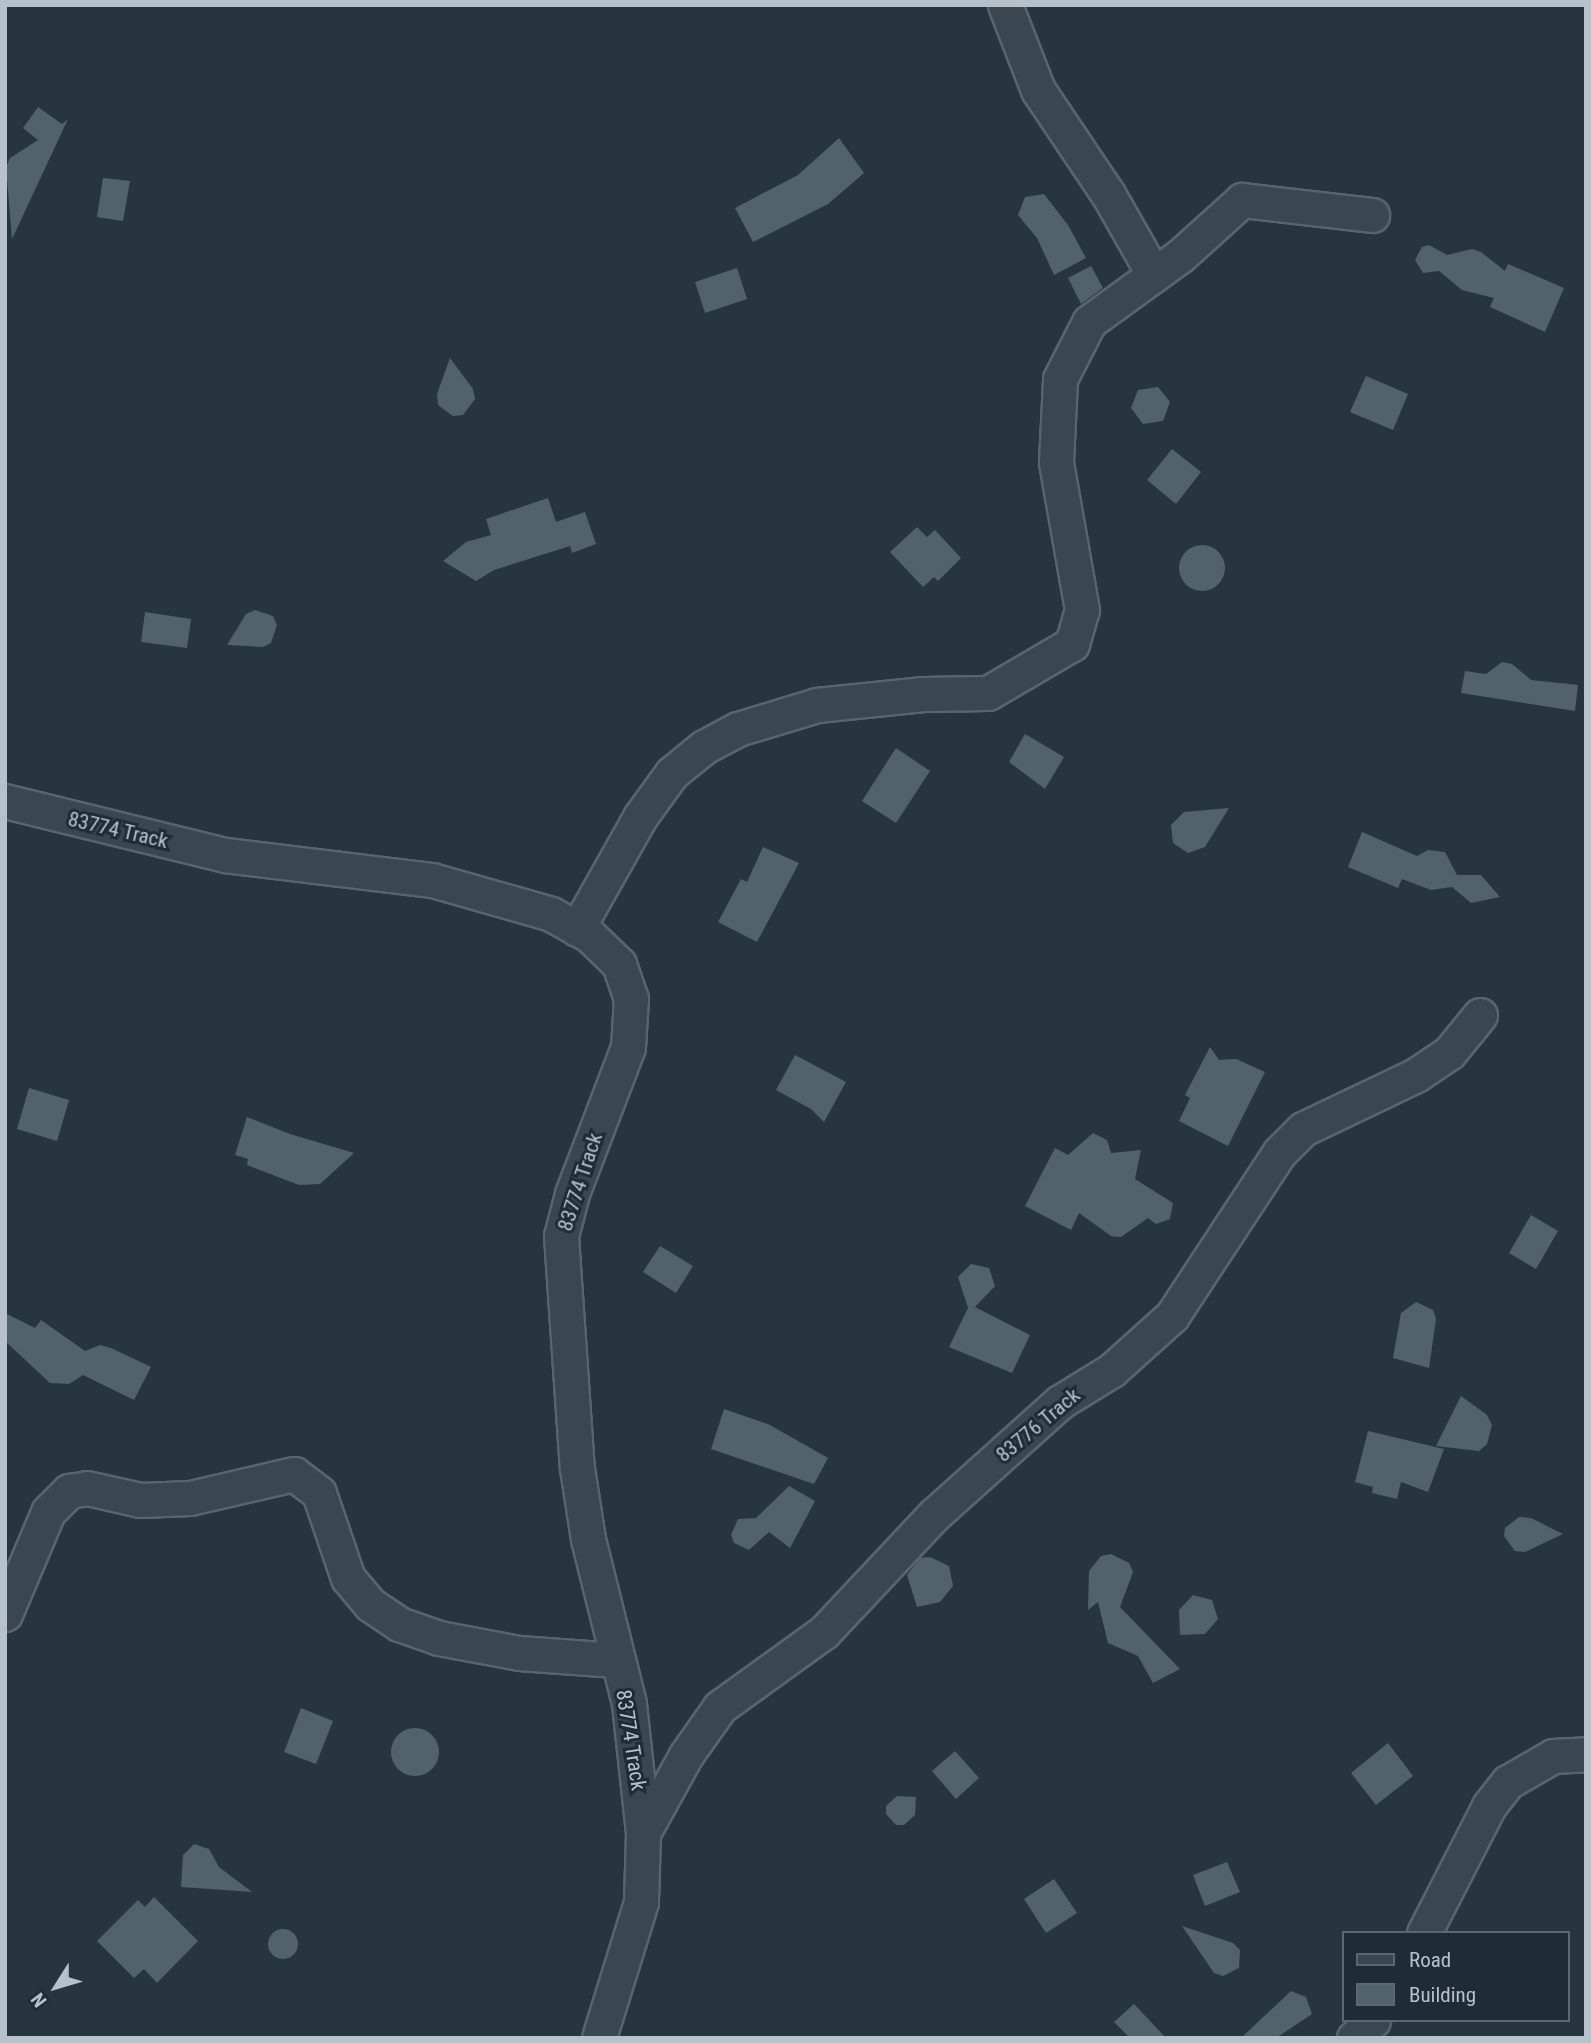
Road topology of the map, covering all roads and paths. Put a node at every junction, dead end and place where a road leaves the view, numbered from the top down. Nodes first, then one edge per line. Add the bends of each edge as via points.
1 (1005, 5) edge
2 (1372, 215) dead end
3 (1154, 275) junction
4 (5, 801) edge
5 (577, 929) junction
6 (1480, 1015) dead end
7 (5, 1614) edge
8 (616, 1660) junction
9 (1586, 1754) edge
10 (643, 1833) junction
11 (1425, 1931) edge
12 (1371, 2022) edge
13 (599, 2038) edge
14 (1354, 2038) edge

1 - 3 street via 1038,90 1108,194
2 - 3 street via 1242,200
3 - 5 street via 1089,322 1060,379 1056,462 1082,610 1072,645 988,693 923,694 817,705 738,729 704,747 672,773 640,817
4 - 5 street, 83774 Track via 225,855 432,880 551,915
5 - 8 street, 83774 Track via 619,964 631,998 628,1047 572,1194 561,1236 577,1468
6 - 10 street, 83776 Track via 1438,1060 1303,1129 1279,1153 1172,1316 1112,1370 1060,1402 934,1515 824,1632 720,1707 686,1755
7 - 8 street via 48,1512 69,1492 87,1488 140,1500 190,1498 294,1474 319,1493 348,1578 371,1605 399,1624 439,1638 519,1653
8 - 10 street, 83774 Track via 629,1704
9 - 11 street via 1553,1756 1508,1782 1489,1805
10 - 13 street, 83774 Track via 641,1902
12 - 14 street

